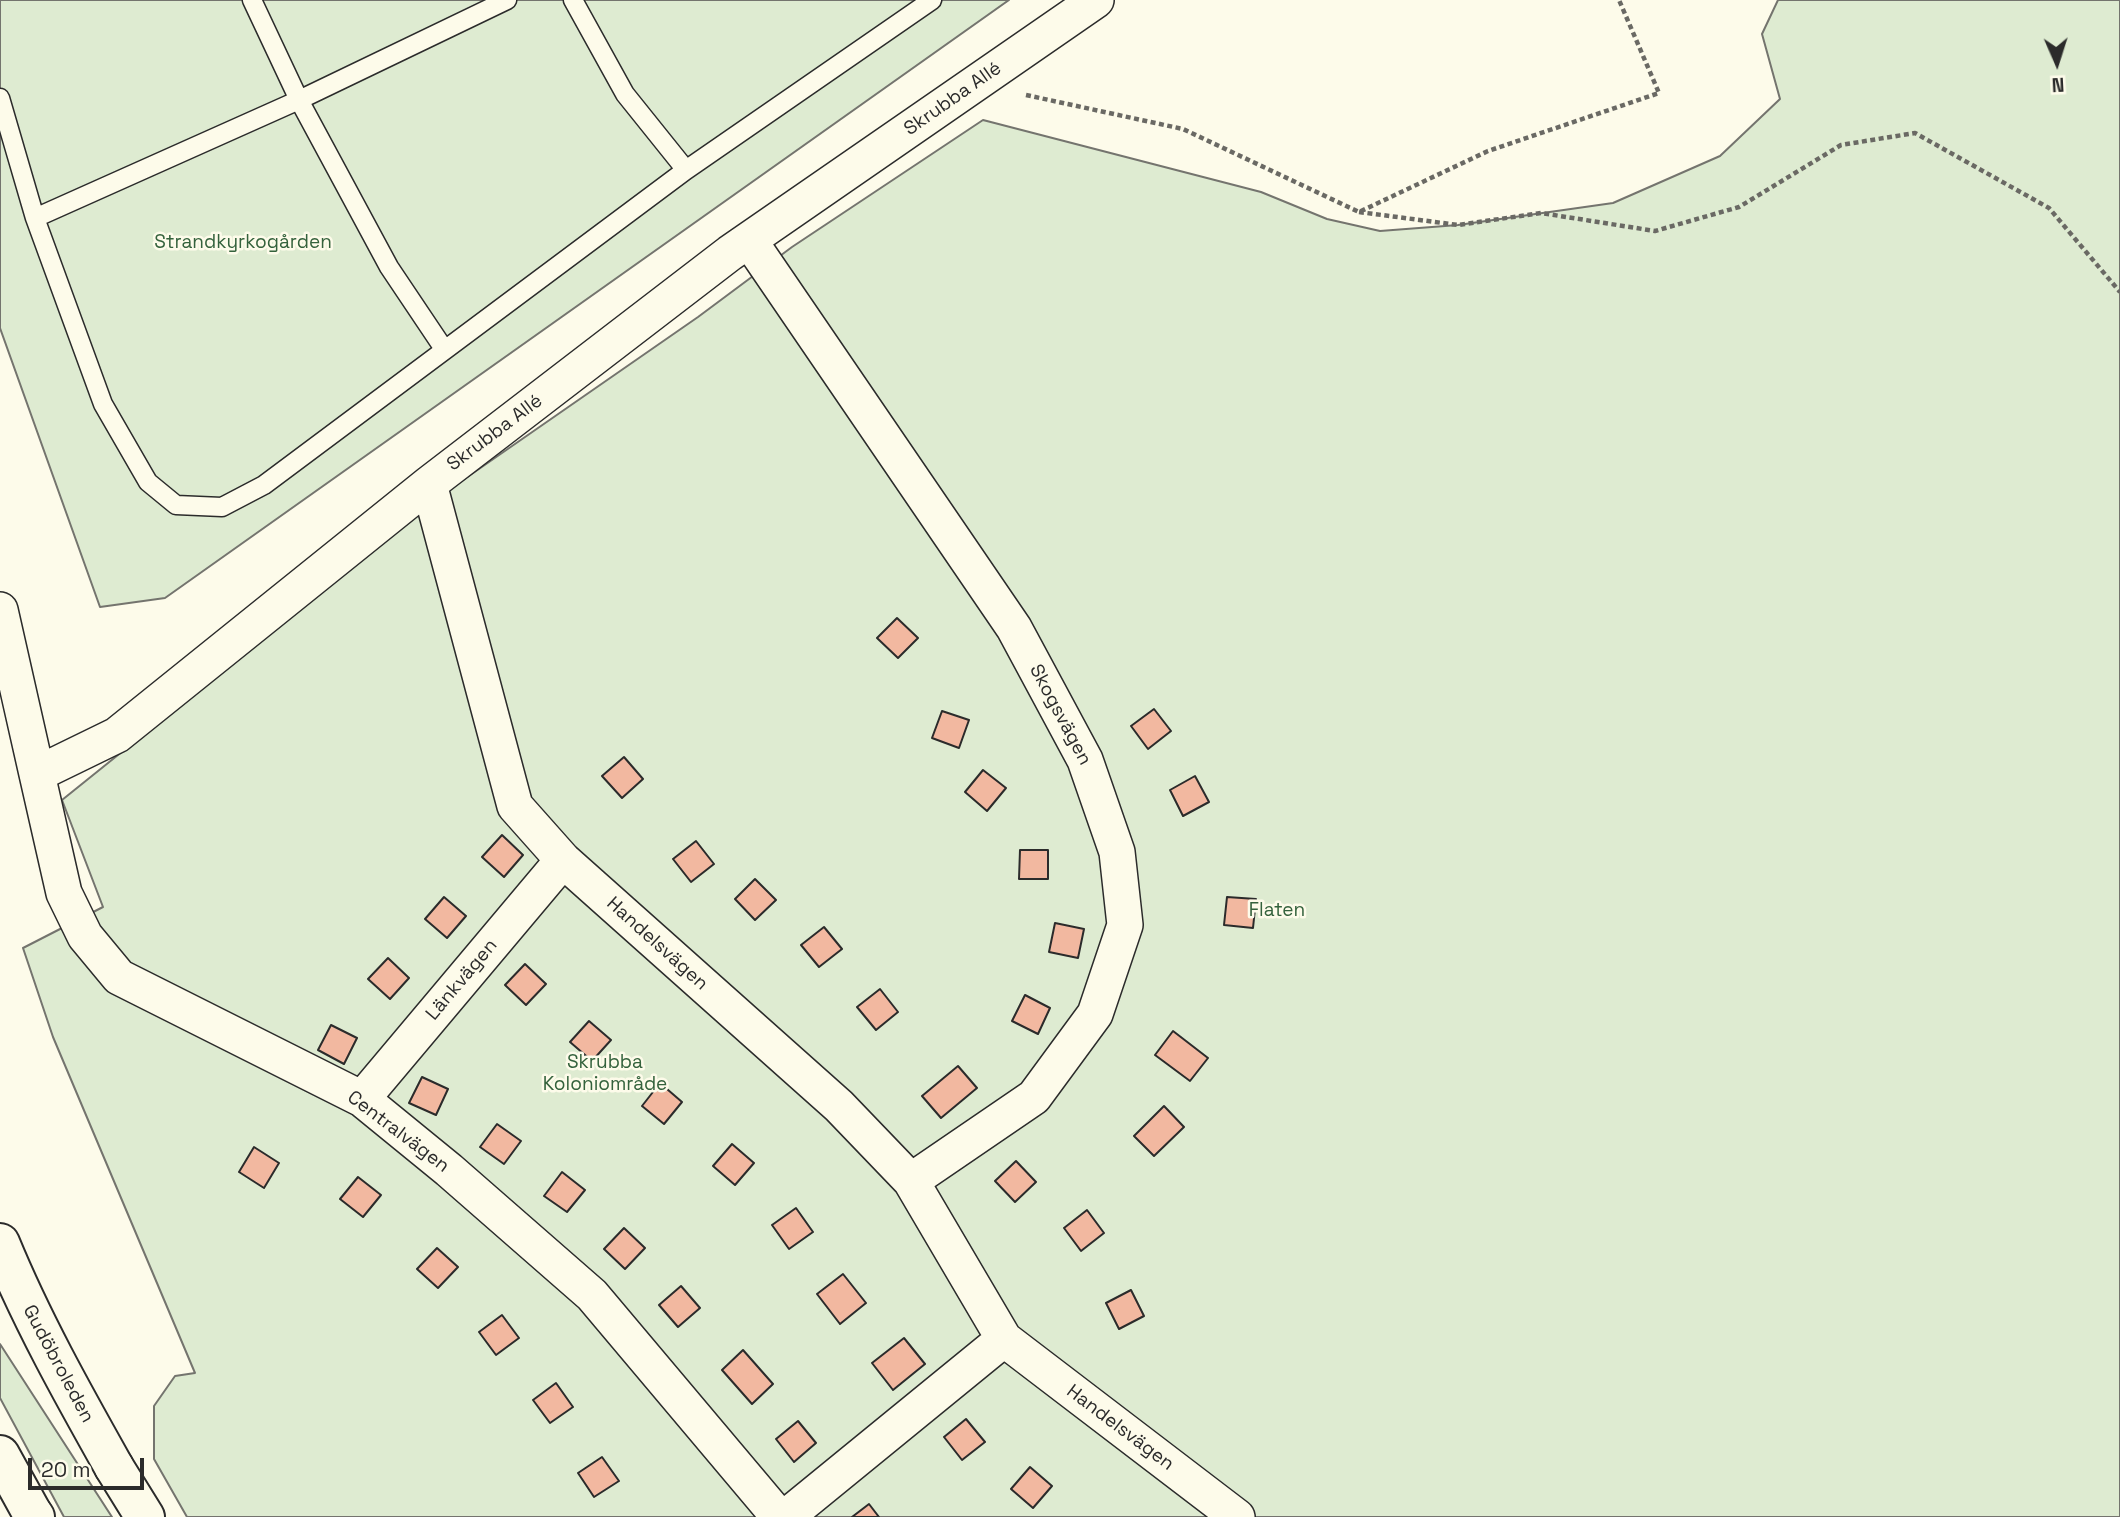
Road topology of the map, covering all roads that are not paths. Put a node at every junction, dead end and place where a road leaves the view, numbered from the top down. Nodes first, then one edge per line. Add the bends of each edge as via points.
1 (252, 0) edge
2 (507, 0) edge
3 (573, 0) edge
4 (932, 0) edge
5 (1096, 0) edge
6 (0, 98) edge
7 (299, 100) junction
8 (686, 170) junction
9 (35, 218) junction
10 (749, 240) junction
11 (444, 349) junction
12 (429, 484) junction
13 (0, 610) edge
14 (37, 774) junction
15 (563, 860) junction
16 (362, 1099) junction
17 (911, 1181) junction
18 (0, 1244) edge
19 (1004, 1339) junction
20 (0, 1455) edge
21 (33, 1515) edge
22 (145, 1517) edge
23 (779, 1517) edge
24 (786, 1517) edge
25 (1237, 1517) edge

1 - 7 lane
2 - 7 lane
3 - 8 lane via 625,94
4 - 8 lane
5 - 10 street, Skrubba Allé
6 - 9 lane
7 - 9 lane
7 - 11 lane via 389,267
8 - 11 lane
9 - 11 lane via 103,404 148,482 176,505 222,507 264,485
10 - 12 street, Skrubba Allé
10 - 17 street, Skogsvägen via 1014,628 1085,760 1117,852 1125,925 1096,1014 1034,1097
12 - 14 street, Skrubba Allé via 117,735
12 - 15 street, Handelsvägen via 515,806
13 - 14 street
14 - 16 street, Centralvägen via 64,893 85,936 119,977
15 - 16 street, Länkvägen
15 - 17 street, Handelsvägen via 839,1106
16 - 23 street, Centralvägen via 592,1295
17 - 19 street, Handelsvägen
18 - 22 main road, Gudöbroleden via 59,1369
19 - 24 street
19 - 25 street, Handelsvägen
20 - 21 main road

